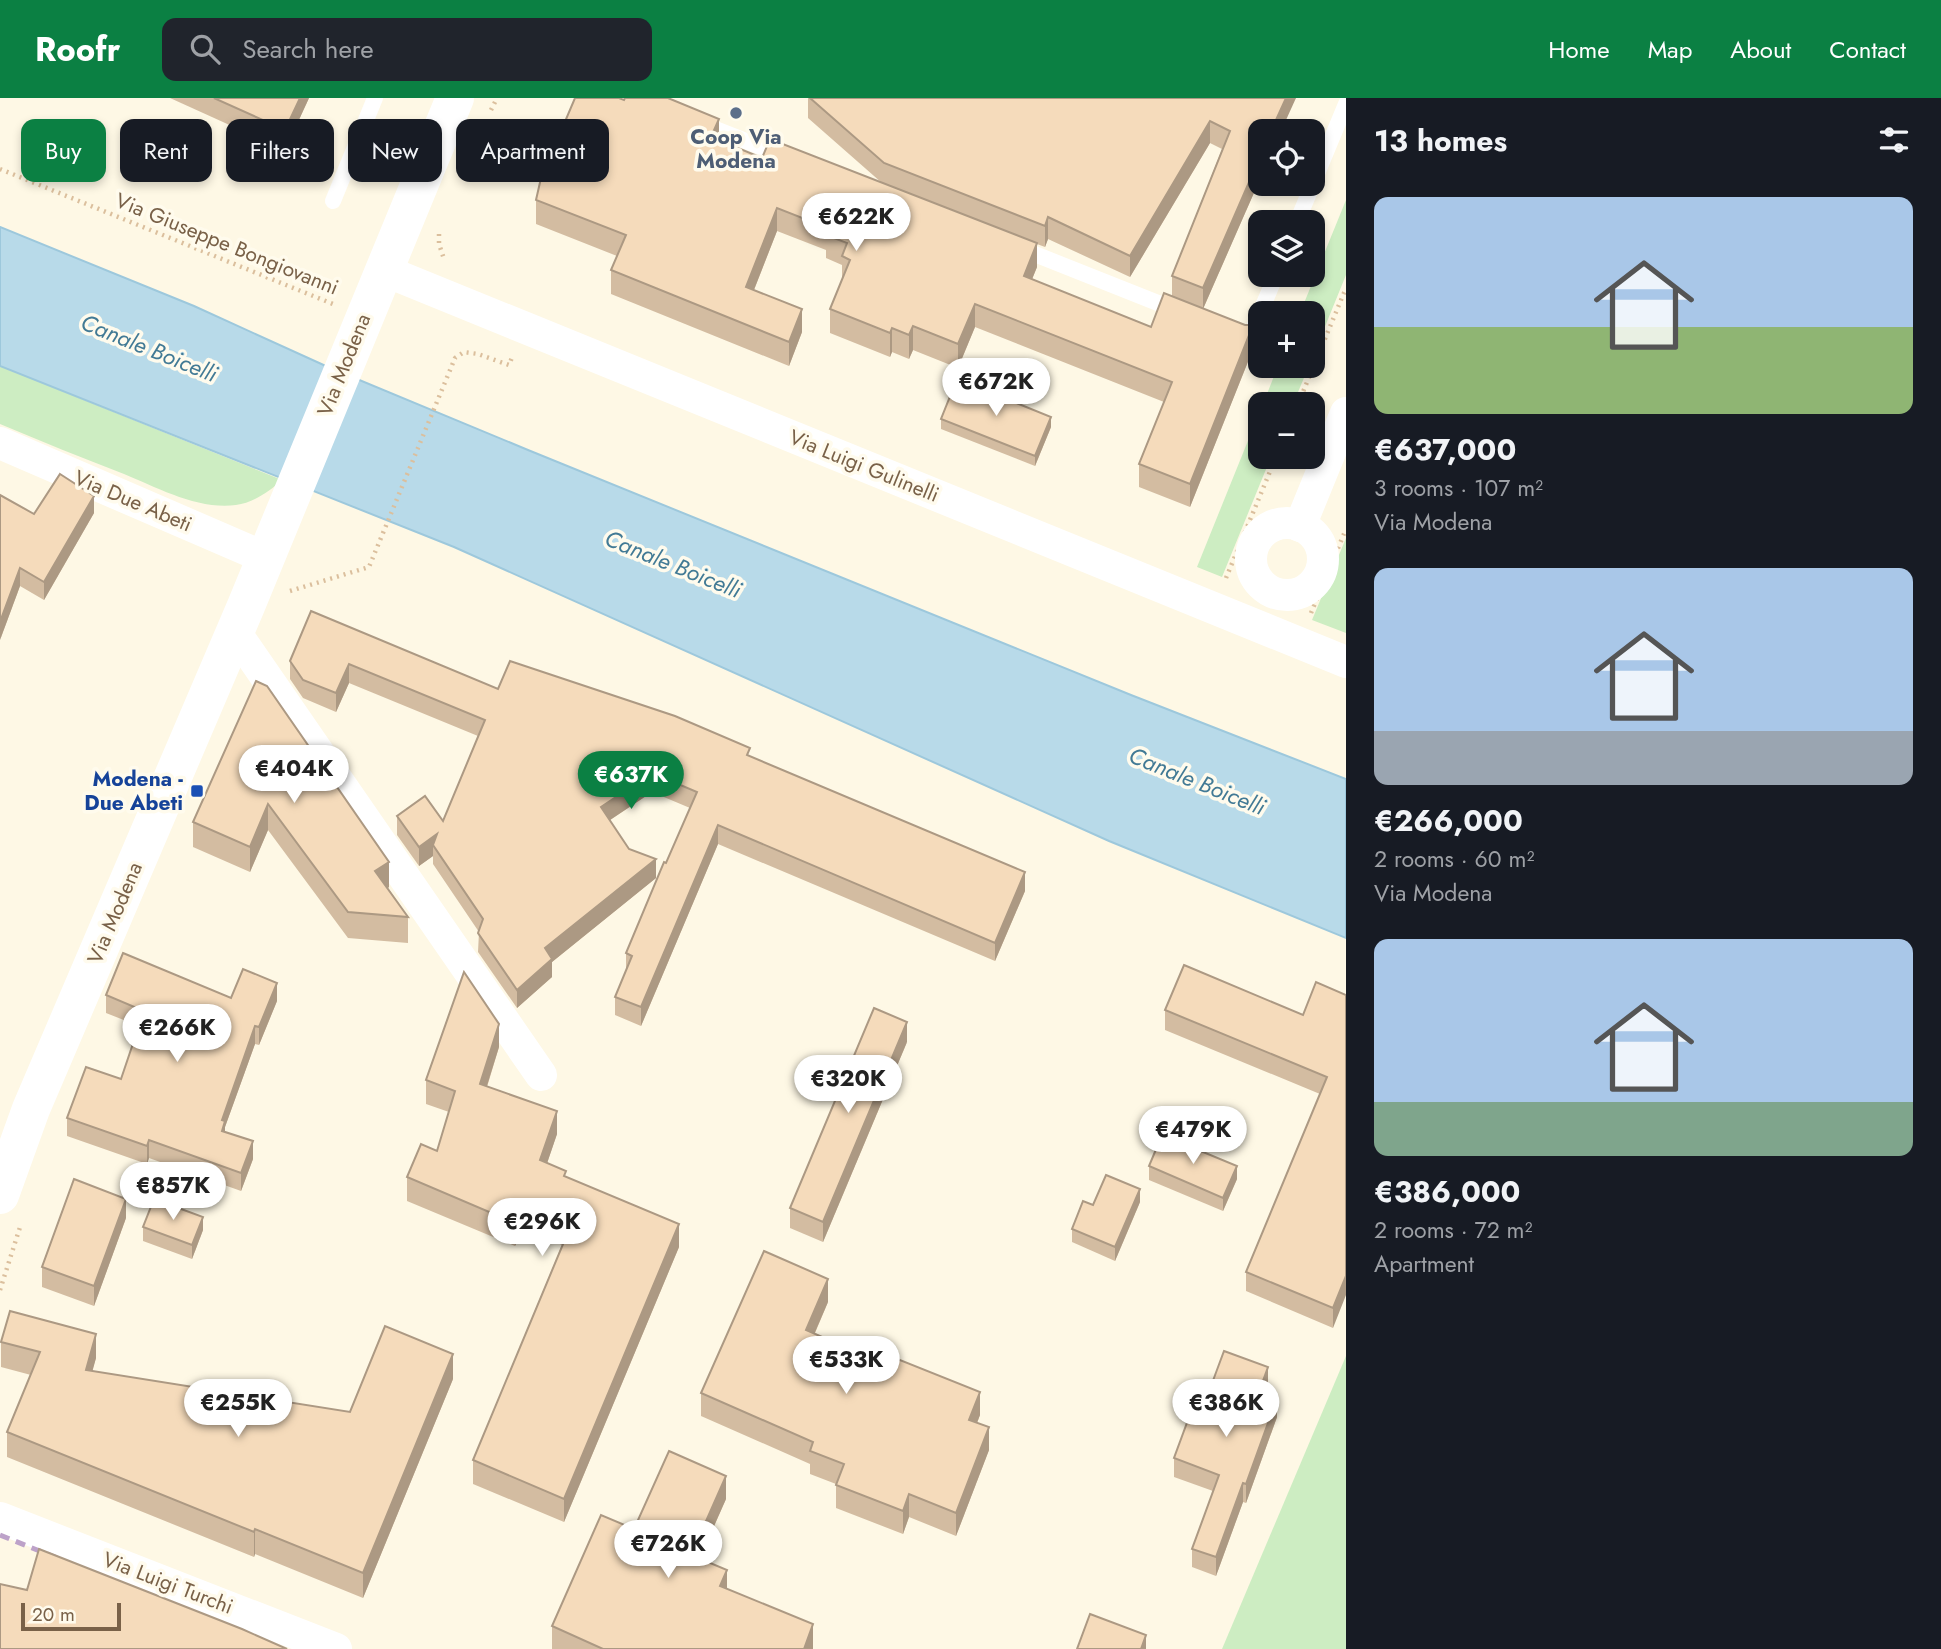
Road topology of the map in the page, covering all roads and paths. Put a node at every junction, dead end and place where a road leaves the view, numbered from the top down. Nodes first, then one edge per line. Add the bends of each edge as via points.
1 (375, 98) edge
2 (455, 98) edge
3 (496, 98) edge
4 (1346, 104) edge
5 (687, 118) edge
6 (487, 119) edge
7 (802, 163) edge
8 (0, 169) edge
9 (333, 201) dead end
10 (1302, 210) edge
11 (440, 226) dead end
12 (1007, 243) edge
13 (451, 267) dead end
14 (383, 271) junction
15 (1271, 287) edge
16 (1346, 288) edge
17 (1198, 318) edge
18 (524, 328) junction
19 (1224, 328) edge
20 (357, 333) junction
21 (1303, 392) edge
22 (1346, 413) edge
23 (0, 443) edge
24 (1271, 469) edge
25 (1300, 526) dead end
26 (1346, 530) edge
27 (266, 558) junction
28 (369, 567) dead end
29 (1214, 608) junction
30 (235, 632) junction
31 (1299, 643) junction
32 (1346, 662) edge
33 (541, 1075) dead end
34 (0, 1195) edge
35 (0, 1518) edge
36 (336, 1649) edge

1 - 9 lane
2 - 14 main road, Via Modena
3 - 6 path
4 - 10 lane
5 - 7 lane
8 - 20 path, Via Giuseppe Bongiovanni
11 - 13 path via 439,244
12 - 17 lane
14 - 18 street, Via Luigi Gulinelli
14 - 20 main road, Via Modena
15 - 19 lane via 1249,338
16 - 21 path
18 - 28 path via 509,365 464,352 455,358
18 - 29 street, Via Luigi Gulinelli
20 - 27 main road, Via Modena
22 - 25 street
23 - 27 street, Via Due Abeti
24 - 29 path
26 - 31 path
27 - 30 main road, Via Modena
29 - 31 street, Via Luigi Gulinelli
30 - 33 street
30 - 34 main road, Via Modena via 37,1096
31 - 32 street, Via Luigi Gulinelli
35 - 36 street, Via Luigi Turchi

